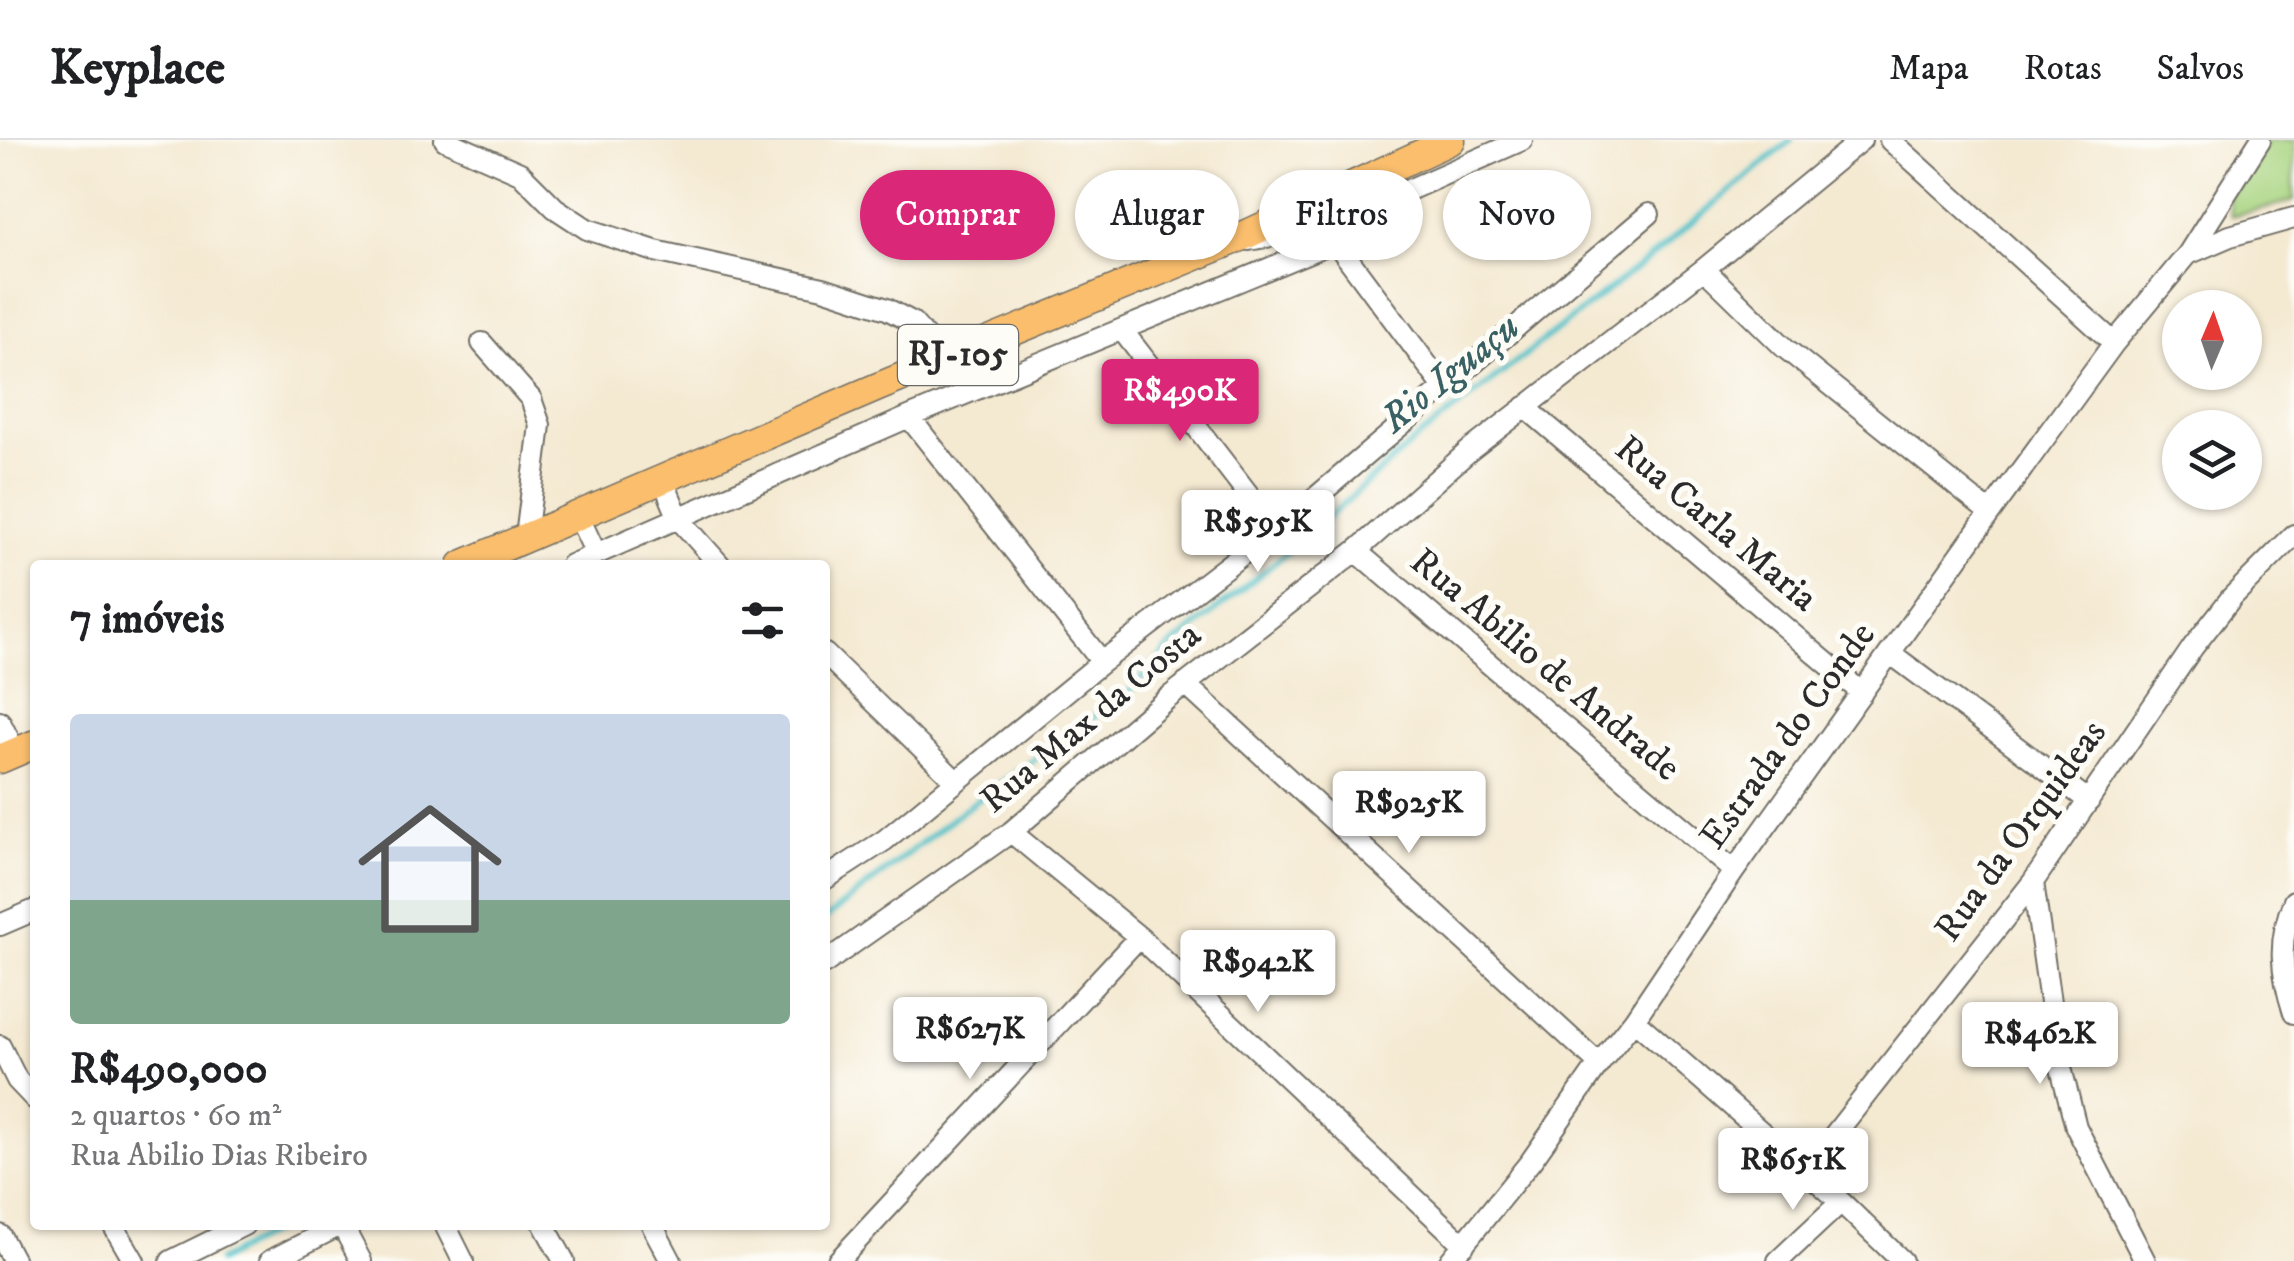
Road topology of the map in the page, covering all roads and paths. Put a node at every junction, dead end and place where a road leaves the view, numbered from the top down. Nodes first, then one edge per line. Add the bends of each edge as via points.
1 (445, 140) edge
2 (1452, 140) edge
3 (1522, 140) edge
4 (1861, 140) edge
5 (1890, 140) edge
6 (2260, 140) edge
7 (1423, 188) edge
8 (1649, 214) dead end
9 (2294, 218) edge
10 (1239, 238) edge
11 (2188, 254) junction
12 (1186, 260) edge
13 (1274, 260) edge
14 (1349, 260) edge
15 (1704, 269) junction
16 (1122, 330) junction
17 (482, 343) dead end
18 (2114, 343) junction
19 (940, 362) junction
20 (1443, 386) junction
21 (1525, 408) junction
22 (909, 417) junction
23 (662, 480) junction
24 (1990, 513) junction
25 (578, 514) junction
26 (679, 519) junction
27 (1275, 529) junction
28 (2294, 535) edge
29 (526, 537) junction
30 (1356, 552) junction
31 (596, 554) junction
32 (473, 560) edge
33 (582, 560) edge
34 (716, 560) edge
35 (1890, 653) junction
36 (830, 659) edge
37 (1102, 662) junction
38 (1185, 684) junction
39 (1862, 693) junction
40 (0, 722) edge
41 (17, 752) edge
42 (955, 780) junction
43 (2089, 801) junction
44 (1011, 832) junction
45 (1734, 870) junction
46 (830, 876) edge
47 (2033, 882) junction
48 (2294, 900) edge
49 (30, 912) edge
50 (0, 926) edge
51 (1139, 937) junction
52 (830, 960) edge
53 (2294, 1014) edge
54 (1634, 1020) junction
55 (0, 1046) edge
56 (1598, 1064) junction
57 (30, 1093) edge
58 (1806, 1171) junction
59 (1842, 1202) junction
60 (116, 1230) edge
61 (230, 1230) edge
62 (331, 1230) edge
63 (344, 1230) edge
64 (448, 1230) edge
65 (547, 1230) edge
66 (655, 1230) edge
67 (0, 1234) edge
68 (1457, 1253) edge
69 (14, 1261) edge
70 (134, 1261) edge
71 (170, 1261) edge
72 (270, 1261) edge
73 (360, 1261) edge
74 (464, 1261) edge
75 (564, 1261) edge
76 (671, 1261) edge
77 (838, 1261) edge
78 (1778, 1261) edge
79 (1902, 1261) edge
80 (2144, 1261) edge

1 - 19 street via 520,173 555,208 588,228 654,251 886,308 912,322
2 - 10 main road, RJ-105
3 - 7 street
4 - 15 street, Rua Max da Costa
5 - 18 street
6 - 11 street, Estrada do Conde
8 - 20 street, Rua Max da Costa
9 - 11 street, Estrada do Conde
11 - 18 street, Estrada do Conde
12 - 19 main road, RJ-105
13 - 16 street
14 - 20 street
15 - 21 street, Rua Max da Costa
15 - 24 street via 1785,348
16 - 22 street
16 - 27 street
17 - 29 street via 531,399 540,426
18 - 24 street, Estrada do Conde
19 - 23 main road, RJ-105
20 - 27 street, Rua Max da Costa
21 - 30 street, Rua Max da Costa
21 - 39 street, Rua Carla Maria
22 - 26 street
22 - 37 street
23 - 25 main road, RJ-105
23 - 26 street
24 - 35 street, Estrada do Conde
25 - 29 main road, RJ-105
25 - 31 street
26 - 31 street
26 - 34 street
27 - 37 street, Rua Max da Costa
28 - 43 street, Rua da Orquideas via 2232,597
29 - 32 main road, RJ-105
30 - 38 street, Rua Max da Costa
30 - 45 street, Rua Abilio de Andrade
31 - 33 street
35 - 39 street, Estrada do Conde
35 - 43 street
36 - 42 street
37 - 42 street, Rua Max da Costa
38 - 44 street, Rua Max da Costa
38 - 56 street
39 - 45 street, Estrada do Conde
40 - 41 street
42 - 46 street, Rua Max da Costa
43 - 47 street, Rua da Orquideas
44 - 51 street
44 - 52 street, Rua Max da Costa
45 - 54 street, Estrada do Conde
47 - 58 street, Rua da Orquideas
47 - 80 street via 2057,1052 2076,1127
48 - 53 street via 2282,976
49 - 50 street
51 - 68 street
51 - 77 street
54 - 56 street, Estrada do Conde
54 - 58 street
55 - 57 street
56 - 68 street, Estrada do Conde
58 - 59 street
59 - 78 street
59 - 79 street
60 - 70 street
61 - 71 street
62 - 72 street
63 - 73 street
64 - 74 street
65 - 75 street
66 - 76 street
67 - 69 street

